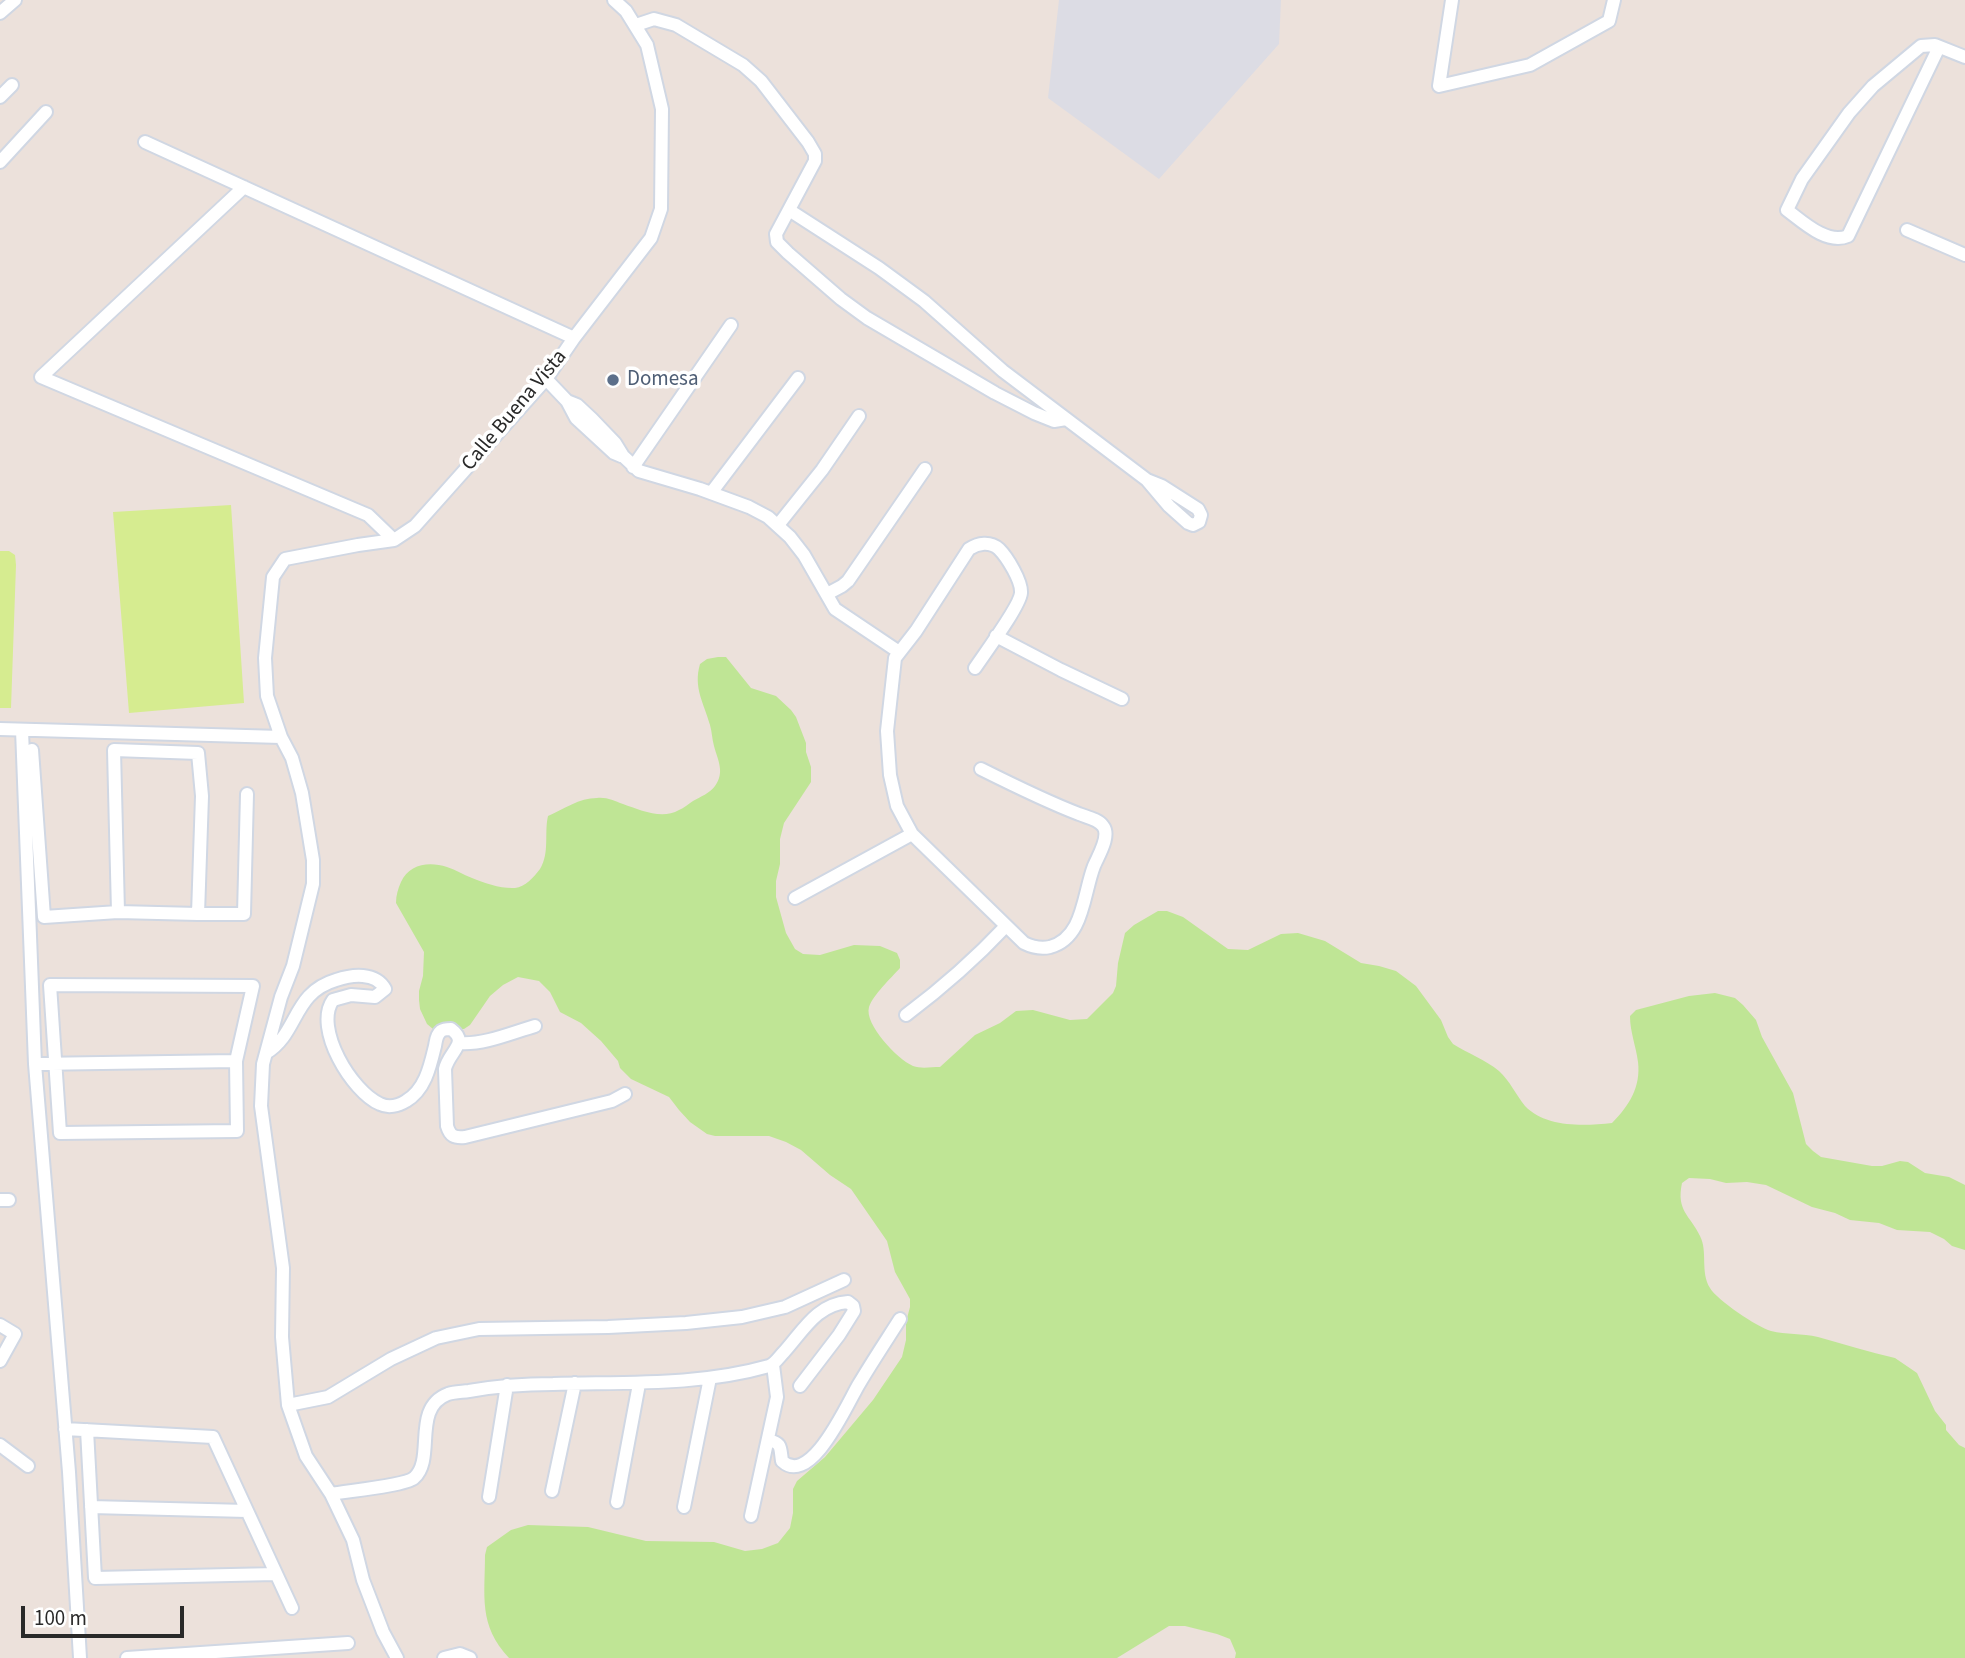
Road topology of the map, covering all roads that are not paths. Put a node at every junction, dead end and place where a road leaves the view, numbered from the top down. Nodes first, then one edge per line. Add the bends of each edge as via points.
1 (15, 0) edge
2 (614, 0) edge
3 (1452, 0) edge
4 (1614, 0) edge
5 (0, 13) edge
6 (636, 25) junction
7 (1939, 47) junction
8 (1965, 57) edge
9 (12, 85) dead end
10 (0, 97) edge
11 (46, 112) dead end
12 (145, 142) dead end
13 (0, 163) edge
14 (244, 187) junction
15 (789, 210) junction
16 (1907, 230) dead end
17 (1965, 255) edge
18 (731, 325) dead end
19 (574, 338) junction
20 (546, 379) junction
21 (798, 379) dead end
22 (859, 416) dead end
23 (1066, 419) junction
24 (633, 467) junction
25 (925, 469) dead end
26 (1147, 480) dead end
27 (711, 493) junction
28 (778, 525) junction
29 (394, 540) junction
30 (827, 594) junction
31 (996, 636) junction
32 (899, 652) junction
33 (975, 668) dead end
34 (1122, 699) dead end
35 (0, 729) edge
36 (22, 730) junction
37 (114, 732) junction
38 (281, 737) junction
39 (32, 750) dead end
40 (114, 750) junction
41 (981, 769) dead end
42 (247, 794) dead end
43 (912, 834) junction
44 (795, 898) dead end
45 (118, 912) junction
46 (198, 914) junction
47 (1006, 926) junction
48 (905, 1015) dead end
49 (535, 1026) dead end
50 (459, 1043) junction
51 (266, 1053) junction
52 (236, 1061) junction
53 (35, 1064) junction
54 (56, 1064) junction
55 (625, 1094) dead end
56 (844, 1280) dead end
57 (900, 1319) dead end
58 (0, 1325) edge
59 (0, 1361) edge
60 (773, 1365) junction
61 (710, 1378) junction
62 (575, 1383) junction
63 (639, 1384) junction
64 (507, 1385) junction
65 (800, 1386) dead end
66 (288, 1405) junction
67 (65, 1429) junction
68 (87, 1430) junction
69 (768, 1440) junction
70 (0, 1445) edge
71 (28, 1466) dead end
72 (552, 1491) dead end
73 (331, 1494) junction
74 (489, 1497) dead end
75 (617, 1502) dead end
76 (91, 1507) junction
77 (684, 1507) dead end
78 (247, 1511) junction
79 (751, 1516) dead end
80 (276, 1574) junction
81 (292, 1608) dead end
82 (348, 1643) dead end
83 (398, 1656) edge
84 (80, 1658) edge
85 (127, 1658) edge
86 (444, 1658) edge
87 (470, 1658) edge

1 - 5 street
2 - 6 street, Calle Buena Vista
3 - 4 street via 1440,86 1530,65 1609,21
6 - 15 street via 654,19 676,25 761,81 816,156
6 - 19 street, Calle Buena Vista via 647,45 662,109 661,209 650,238
7 - 7 street via 1848,236 1833,238 1787,210 1802,178 1872,86 1920,46
7 - 8 street
9 - 10 street
11 - 13 street
12 - 14 street
14 - 19 street
14 - 29 street via 41,377 368,515
15 - 23 street via 923,301
15 - 23 street via 776,234 778,244 848,304 995,393 1054,421
16 - 17 street
18 - 24 street
19 - 20 street, Calle Buena Vista
20 - 24 street via 580,422
20 - 29 street, Calle Buena Vista via 415,526
21 - 27 street
22 - 28 street
23 - 26 street
24 - 27 street
25 - 30 street via 848,581
27 - 28 street via 759,511
28 - 30 street via 804,555
29 - 38 street, Calle Buena Vista via 285,559 273,577 265,658 267,695
30 - 32 street via 840,613
31 - 32 street via 1022,590 1001,551 983,543 969,549
31 - 33 street
31 - 34 street
32 - 43 street via 893,664 887,749 894,796
35 - 36 street
36 - 37 street
36 - 53 street
37 - 38 street
37 - 40 street
38 - 51 street, Calle Buena Vista via 302,793 313,884
39 - 45 street via 44,916
40 - 45 street
40 - 46 street via 198,753 202,796
41 - 47 street via 1099,822 1106,832 1070,935 1057,944 1036,948
42 - 46 street via 244,914
43 - 44 street
43 - 47 street
45 - 46 street
47 - 48 street via 944,986
49 - 50 street via 480,1042
50 - 51 street via 451,1029 441,1031 429,1072 416,1093 398,1105 376,1102 353,1080 338,1056 327,1016 333,1000 351,995 375,997 385,989 377,980 357,976 322,984 310,993 289,1029
50 - 55 street via 445,1069 447,1126 458,1138
51 - 66 street, Calle Buena Vista via 261,1105 283,1268 282,1337
52 - 54 street
52 - 54 street via 237,1131 209,1132 60,1133
52 - 54 street via 253,986 50,985
53 - 54 street
53 - 67 street
56 - 66 street via 785,1307 742,1317 608,1327 479,1329 436,1338 328,1397
57 - 69 street via 818,1452 797,1466 788,1466 782,1461 778,1442
58 - 59 street via 15,1335
60 - 61 street
60 - 65 street via 821,1310 848,1302 854,1311
60 - 69 street via 777,1397
61 - 63 street
61 - 77 street
62 - 63 street
62 - 64 street
62 - 72 street
63 - 75 street
64 - 73 street via 448,1394 438,1401 428,1412 421,1467 415,1477
64 - 74 street
66 - 73 street, Calle Buena Vista via 306,1456
67 - 68 street
67 - 84 street
68 - 76 street
68 - 78 street via 213,1437
69 - 79 street
70 - 71 street
73 - 83 street, Calle Buena Vista via 353,1540 383,1632
76 - 78 street
76 - 80 street via 95,1578
78 - 80 street
80 - 81 street
82 - 85 street
86 - 87 street via 460,1654

